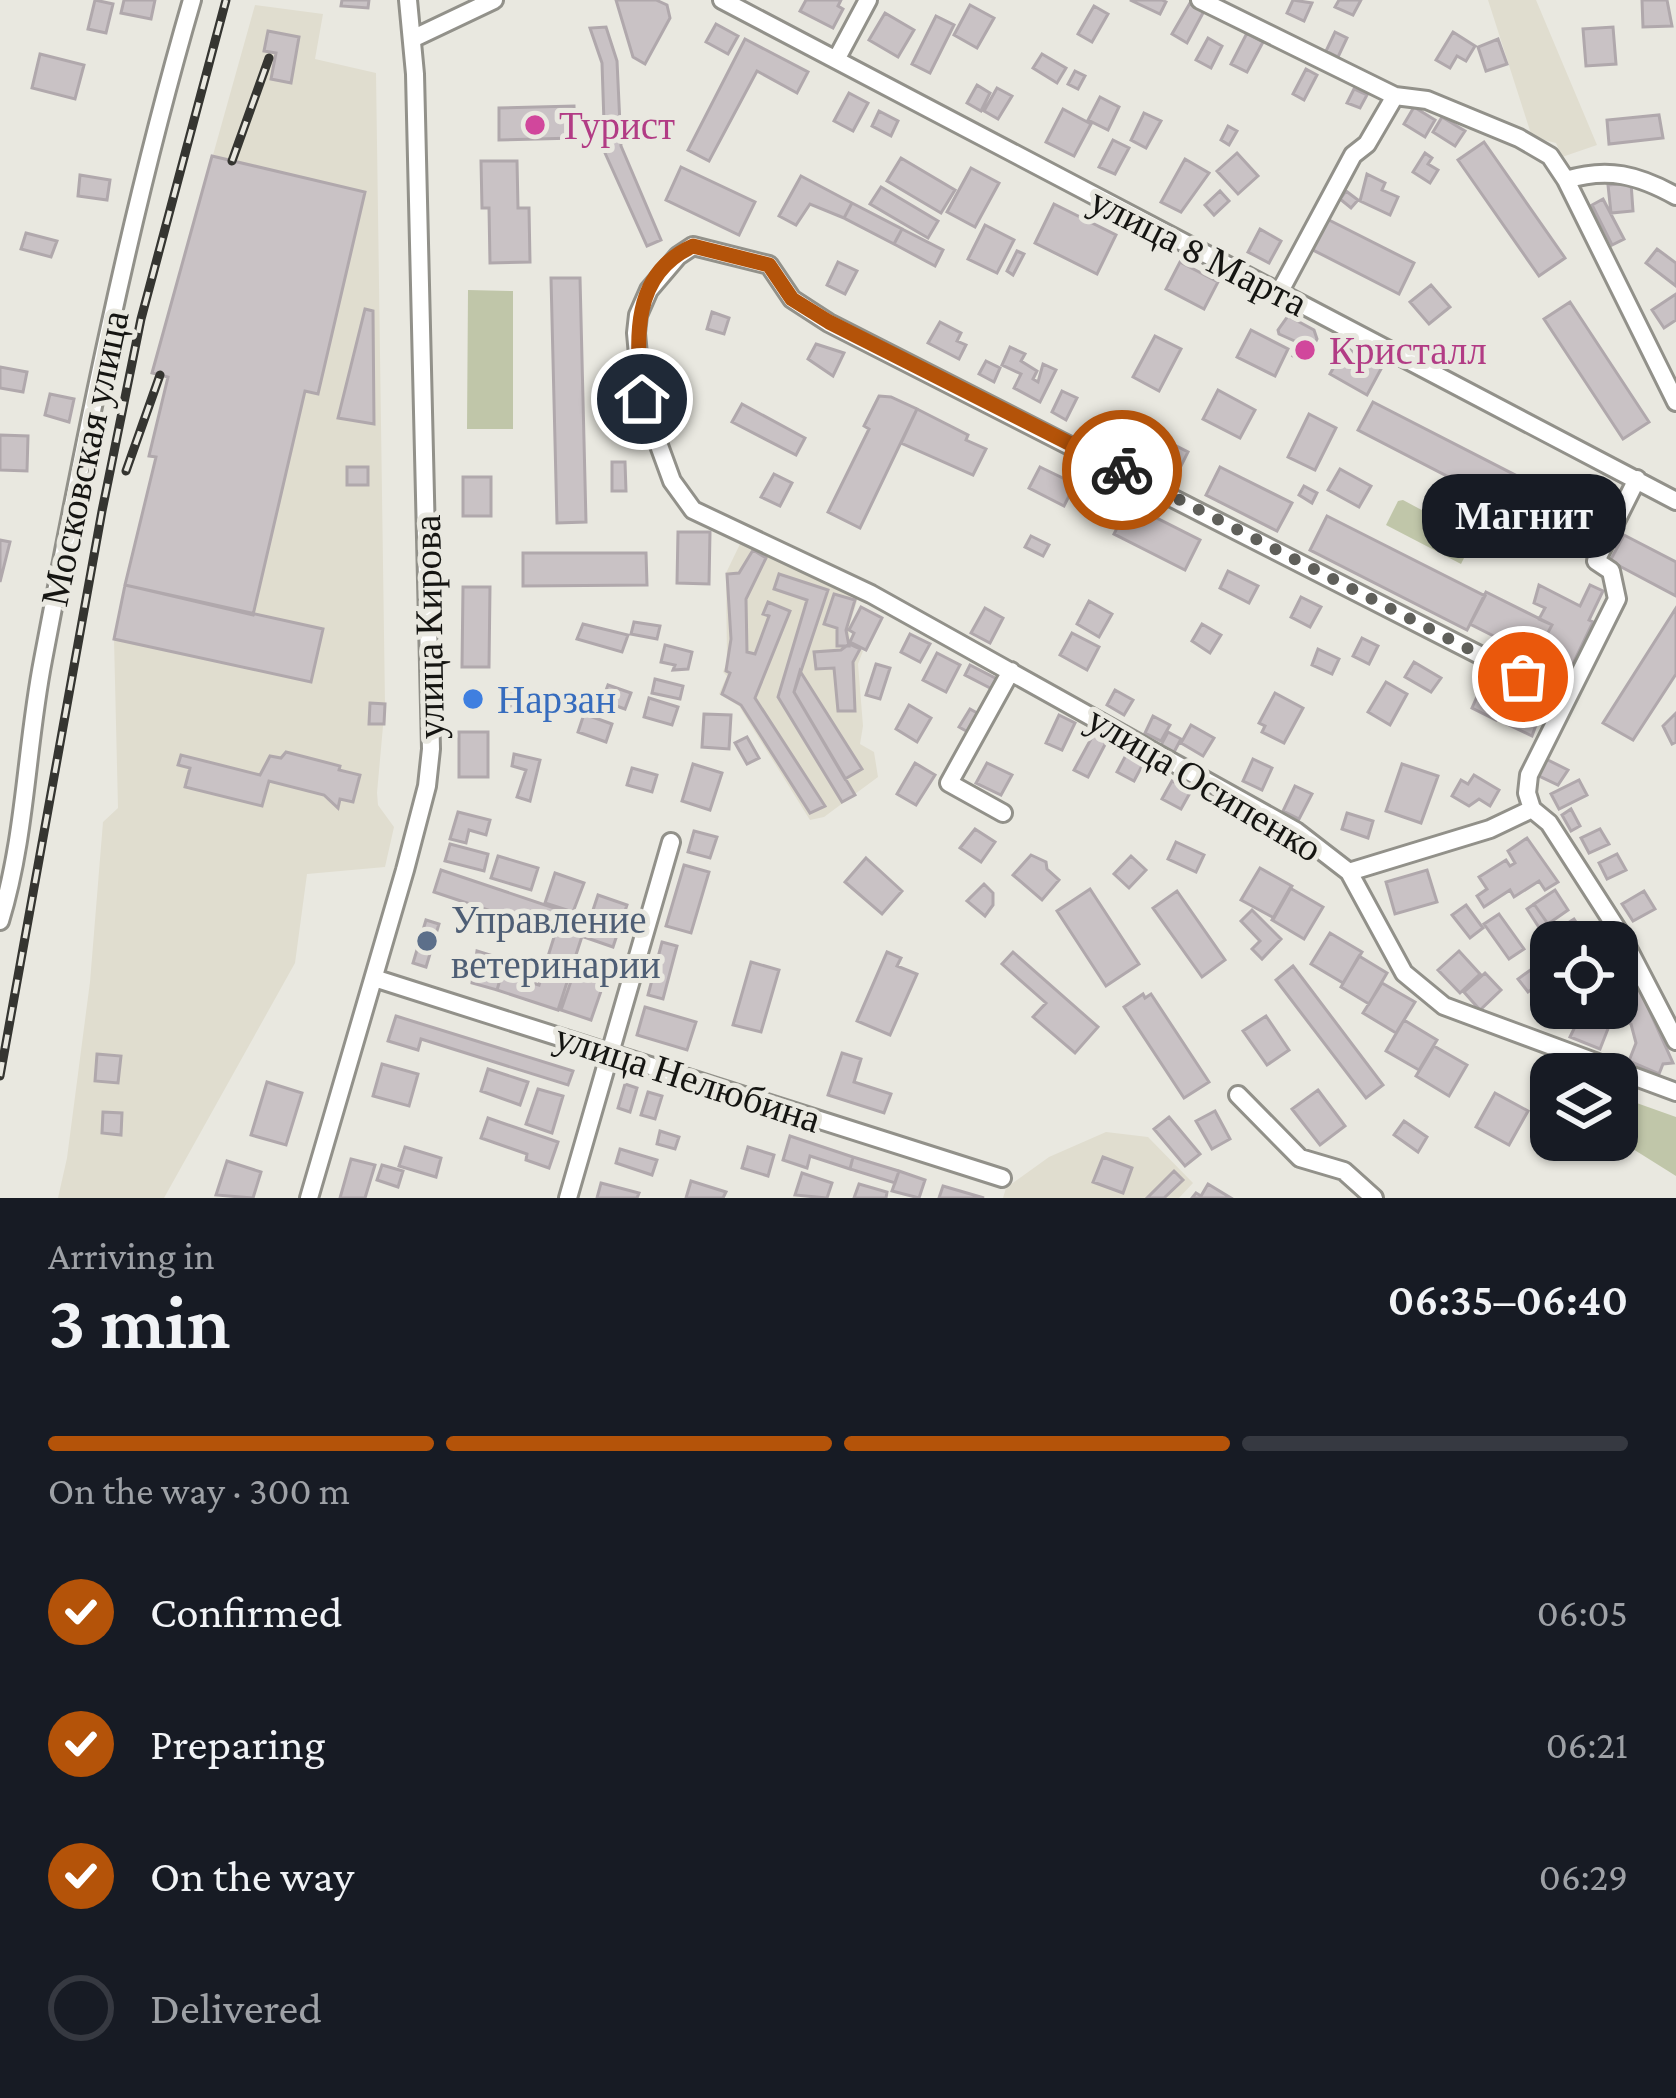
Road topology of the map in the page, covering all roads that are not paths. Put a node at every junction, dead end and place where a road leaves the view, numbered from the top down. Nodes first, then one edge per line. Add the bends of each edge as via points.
1 (192, 0) edge
2 (408, 0) edge
3 (494, 0) edge
4 (722, 0) edge
5 (868, 0) edge
6 (1200, 0) edge
7 (412, 39) junction
8 (836, 58) junction
9 (1395, 96) junction
10 (1566, 180) junction
11 (1676, 196) edge
12 (1279, 292) junction
13 (1676, 402) edge
14 (1636, 479) junction
15 (1676, 501) edge
16 (1011, 671) junction
17 (1564, 698) junction
18 (1532, 808) junction
19 (1003, 814) dead end
20 (670, 842) dead end
21 (1349, 872) junction
22 (0, 921) edge
23 (374, 978) junction
24 (1676, 1041) edge
25 (608, 1052) junction
26 (1676, 1092) edge
27 (1238, 1095) dead end
28 (1002, 1178) dead end
29 (309, 1198) edge
30 (568, 1198) edge
31 (1373, 1198) edge

1 - 22 street, Московская улица via 96,389
2 - 7 street, улица Кирова
3 - 7 street
4 - 8 street, улица 8 Марта
5 - 8 street
6 - 9 street
7 - 23 street, улица Кирова via 432,731 428,786
8 - 12 street, улица 8 Марта
9 - 10 street via 1427,100 1519,138 1550,156
9 - 12 street via 1353,155
10 - 11 street via 1618,172
10 - 13 street
12 - 14 street, улица 8 Марта
14 - 15 street, улица 8 Марта
14 - 17 street via 1596,561 1611,572 1615,605
16 - 17 street, улица Осипенко via 693,510 672,482 642,399 638,315 660,274 693,246 769,265 792,299 829,322
16 - 19 street via 949,783
16 - 21 street, улица Осипенко via 1296,831
17 - 18 street via 1529,775
18 - 21 street
18 - 24 street via 1621,935
20 - 25 street
21 - 26 street, улица Осипенко via 1404,974 1444,1006
23 - 25 street, улица Нелюбина
23 - 29 street, улица Кирова
25 - 28 street, улица Нелюбина
25 - 30 street
27 - 31 street via 1300,1158 1344,1171

